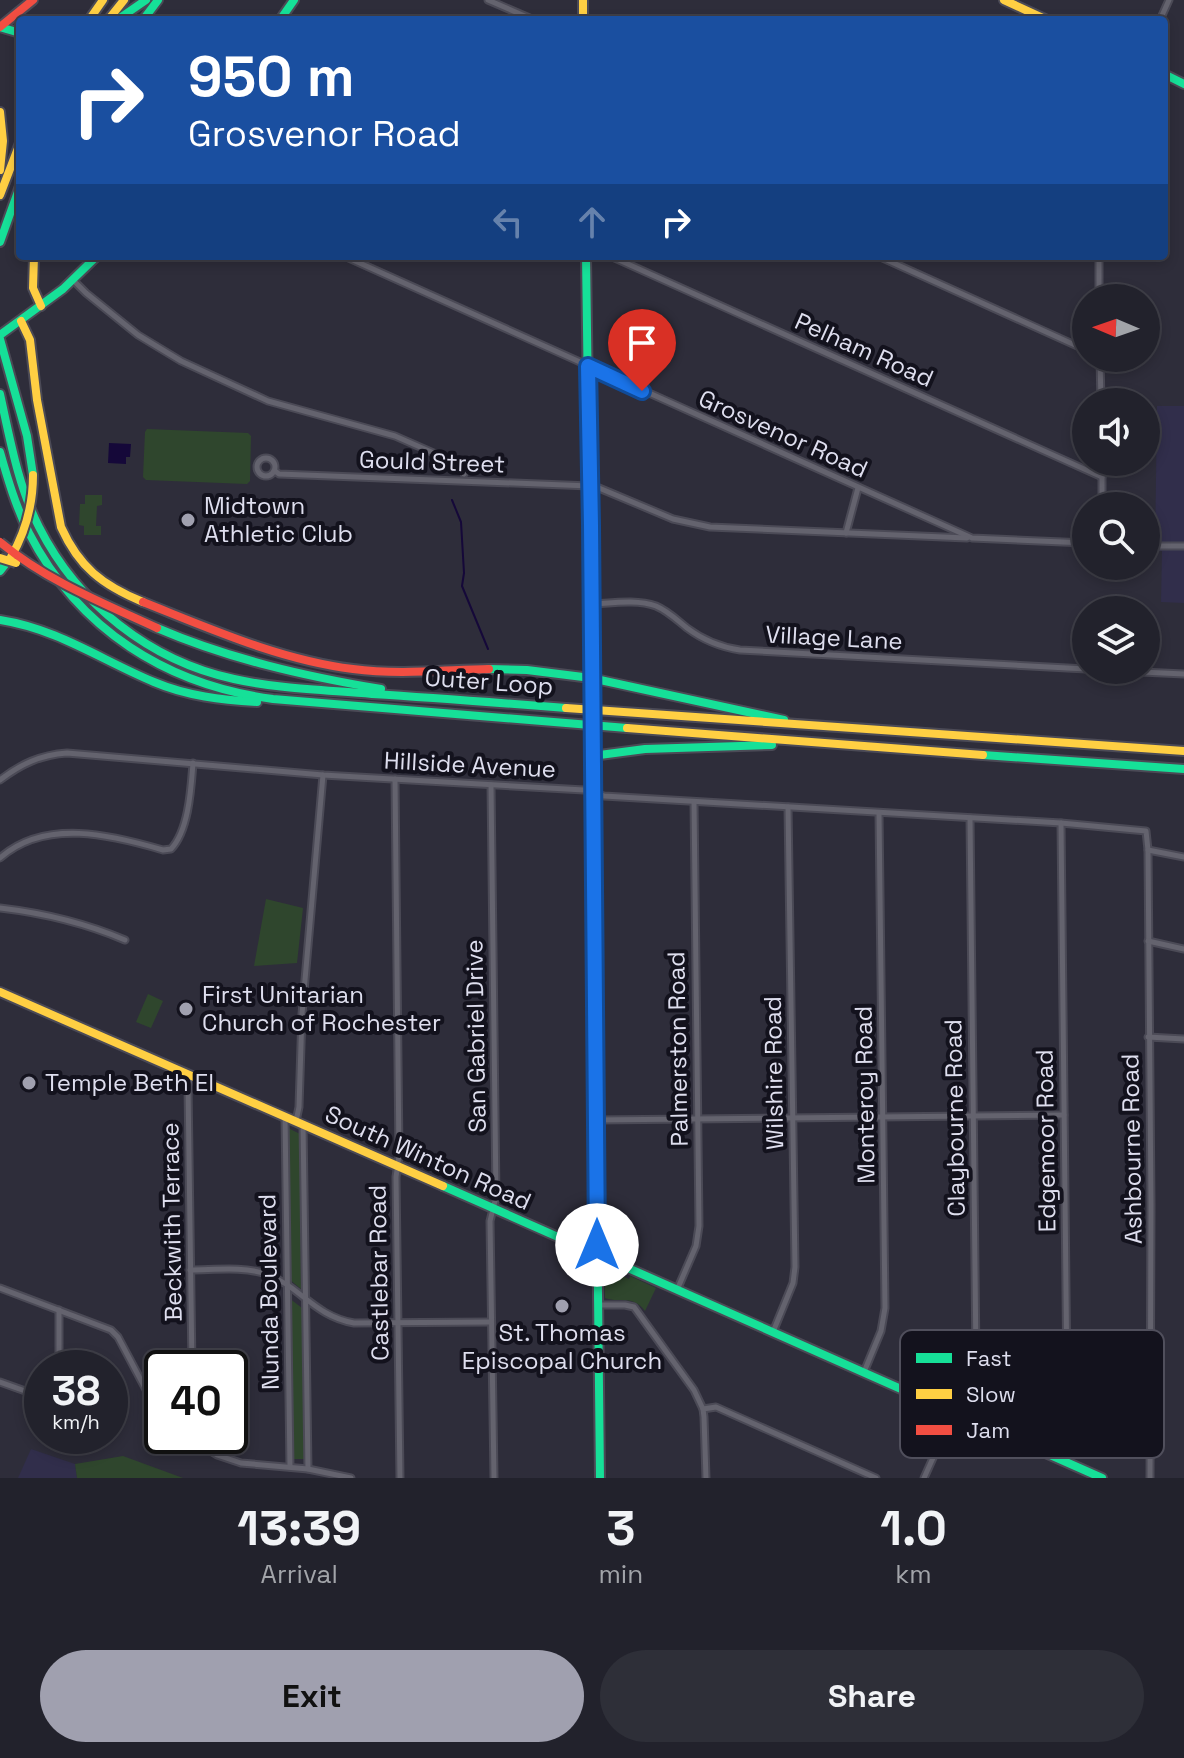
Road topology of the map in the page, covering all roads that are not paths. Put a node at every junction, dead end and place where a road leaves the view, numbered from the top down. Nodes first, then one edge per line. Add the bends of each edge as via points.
1 (33, 0) edge
2 (124, 0) edge
3 (146, 0) edge
4 (488, 0) edge
5 (1004, 0) edge
6 (111, 16) edge
7 (124, 16) edge
8 (525, 16) edge
9 (1038, 16) edge
10 (0, 27) edge
11 (0, 112) edge
12 (16, 153) edge
13 (0, 170) edge
14 (0, 195) edge
15 (16, 197) edge
16 (0, 242) edge
17 (34, 260) edge
18 (93, 260) edge
19 (353, 260) edge
20 (586, 260) edge
21 (619, 260) edge
22 (887, 260) edge
23 (1099, 260) edge
24 (73, 280) junction
25 (1099, 284) edge
26 (41, 306) junction
27 (21, 321) junction
28 (0, 337) edge
29 (1072, 344) edge
30 (588, 366) junction
31 (0, 394) edge
32 (0, 453) edge
33 (275, 471) dead end
34 (464, 474) dead end
35 (1102, 477) joint
36 (590, 486) junction
37 (858, 488) junction
38 (1102, 492) edge
39 (846, 533) junction
40 (972, 538) junction
41 (0, 542) edge
42 (1072, 542) edge
43 (1160, 546) edge
44 (1184, 546) edge
45 (0, 558) edge
46 (0, 571) edge
47 (53, 578) junction
48 (592, 604) junction
49 (0, 620) edge
50 (1072, 668) edge
51 (1160, 673) edge
52 (1184, 674) edge
53 (591, 678) junction
54 (444, 698) junction
55 (331, 705) junction
56 (818, 727) junction
57 (817, 743) junction
58 (1184, 751) edge
59 (592, 756) junction
60 (193, 763) junction
61 (1184, 769) edge
62 (323, 775) junction
63 (395, 779) junction
64 (0, 780) edge
65 (491, 785) junction
66 (592, 792) junction
67 (694, 802) junction
68 (788, 807) junction
69 (879, 813) junction
70 (970, 818) junction
71 (1061, 823) junction
72 (1148, 850) junction
73 (1184, 857) edge
74 (0, 858) edge
75 (0, 908) edge
76 (125, 940) dead end
77 (1148, 941) junction
78 (1184, 949) edge
79 (0, 992) edge
80 (1148, 1037) junction
81 (1184, 1039) edge
82 (191, 1076) junction
83 (1064, 1115) junction
84 (285, 1116) junction
85 (973, 1116) junction
86 (884, 1118) junction
87 (793, 1119) junction
88 (596, 1120) junction
89 (697, 1120) junction
90 (299, 1122) junction
91 (397, 1166) junction
92 (493, 1209) junction
93 (597, 1256) junction
94 (190, 1270) junction
95 (286, 1285) junction
96 (0, 1288) edge
97 (676, 1291) junction
98 (306, 1299) junction
99 (598, 1305) junction
100 (59, 1310) junction
101 (491, 1322) junction
102 (397, 1324) junction
103 (976, 1330) edge
104 (1066, 1330) edge
105 (1151, 1330) edge
106 (772, 1333) junction
107 (59, 1350) edge
108 (192, 1350) edge
109 (863, 1373) junction
110 (0, 1382) edge
111 (144, 1386) edge
112 (900, 1389) edge
113 (24, 1391) edge
114 (703, 1409) junction
115 (217, 1454) edge
116 (933, 1458) edge
117 (1056, 1458) edge
118 (1150, 1458) edge
119 (290, 1467) junction
120 (299, 1468) junction
121 (308, 1469) junction
122 (299, 1478) edge
123 (351, 1478) edge
124 (400, 1478) edge
125 (494, 1478) edge
126 (600, 1478) edge
127 (706, 1478) edge
128 (876, 1478) edge
129 (924, 1478) edge
130 (1102, 1478) edge
131 (1150, 1478) edge

1 - 10 main road
2 - 6 main road
3 - 7 main road
4 - 8 street
5 - 9 main road
11 - 13 main road
12 - 14 main road
15 - 16 main road
17 - 26 main road via 32,287
18 - 24 main road
19 - 30 street, Grosvenor Road
20 - 30 main road
21 - 35 street, Pelham Road
22 - 29 street
23 - 25 street
24 - 26 main road
24 - 34 street via 138,335 181,361 268,401 384,431 460,464
26 - 27 main road
27 - 28 main road
27 - 53 main road via 30,340 60,524 77,558 105,584 248,643 331,665 405,672 508,669
28 - 46 main road, bridge via 33,475 28,519
30 - 36 main road
30 - 37 street, Grosvenor Road
31 - 54 main road, Outer Loop via 19,477 40,530 78,586 128,632 187,665 241,681
32 - 55 main road, Outer Loop via 17,508 42,558 76,603 118,641 157,665 208,686
33 - 36 street, Gould Street
35 - 38 street
36 - 39 street, Gould Street via 695,525
36 - 48 main road
37 - 39 street
37 - 40 street, Grosvenor Road
39 - 40 street, Gould Street
40 - 42 street, Grosvenor Road
41 - 47 main road, bridge
43 - 44 street
45 - 47 main road, bridge
47 - 54 main road, bridge via 210,650 280,671
48 - 50 street, Village Lane via 656,606 701,638 740,650
48 - 53 main road
49 - 55 main road via 40,628 190,694
51 - 52 street
53 - 56 main road
53 - 59 main road, bridge
54 - 56 main road, Outer Loop
55 - 57 main road, Outer Loop
56 - 58 main road, Outer Loop
57 - 59 main road
57 - 61 main road, Outer Loop
59 - 66 main road
60 - 62 street, Hillside Avenue
60 - 64 street, Hillside Avenue via 54,754 27,762
60 - 74 street via 184,824 169,850 103,835 62,834 24,843
62 - 63 street, Hillside Avenue
62 - 90 street, Nunda Boulevard via 302,1014
63 - 65 street, Hillside Avenue
63 - 91 street, Castlebar Road
65 - 66 street, Hillside Avenue
65 - 92 street, San Gabriel Drive
66 - 67 street, Hillside Avenue
66 - 88 main road
67 - 68 street, Hillside Avenue
67 - 89 street, Palmerston Road
68 - 69 street, Hillside Avenue
68 - 87 street, Wilshire Road
69 - 70 street, Hillside Avenue
69 - 86 street, Monteroy Road
70 - 71 street, Hillside Avenue
70 - 85 street, Claybourne Road
71 - 72 street, Hillside Avenue via 1144,829
71 - 83 street, Edgemoor Road
72 - 73 street
72 - 77 street, Ashbourne Road
75 - 76 street via 72,921
77 - 78 street
77 - 80 street, Ashbourne Road
79 - 82 main road, South Winton Road
80 - 81 street
80 - 105 street, Ashbourne Road
82 - 84 main road, South Winton Road
82 - 94 street, Beckwith Terrace
83 - 85 street
83 - 104 street, Edgemoor Road
84 - 90 main road, South Winton Road
84 - 95 street, Nunda Boulevard
85 - 86 street
85 - 103 street, Claybourne Road
86 - 87 street
86 - 109 street, Monteroy Road via 885,1316
87 - 89 street
87 - 106 street, Wilshire Road via 795,1274
88 - 89 street
88 - 93 main road
89 - 97 street, Palmerston Road via 698,1237
90 - 91 main road, South Winton Road
90 - 98 street, Nunda Boulevard
91 - 92 main road, South Winton Road
91 - 102 street, Castlebar Road
92 - 93 main road, South Winton Road
92 - 101 street, San Gabriel Drive
93 - 97 main road, South Winton Road
93 - 99 main road
94 - 95 street via 253,1271
94 - 108 street, Beckwith Terrace
95 - 98 street
95 - 119 street, Nunda Boulevard
96 - 100 street
97 - 106 main road, South Winton Road
98 - 102 street via 339,1321
98 - 121 street, Nunda Boulevard
99 - 114 street via 630,1305 638,1311
99 - 126 main road
100 - 107 street
100 - 111 street via 114,1332
101 - 102 street
101 - 125 street, San Gabriel Drive
102 - 124 street, Castlebar Road
106 - 109 main road, South Winton Road
109 - 112 main road, South Winton Road
110 - 113 street
114 - 127 street
114 - 128 street via 716,1407
115 - 119 street via 241,1463
116 - 129 street, Claybourne Road
117 - 130 main road, South Winton Road
118 - 131 street, Ashbourne Road
119 - 120 street
120 - 121 street
120 - 122 street
121 - 123 street

